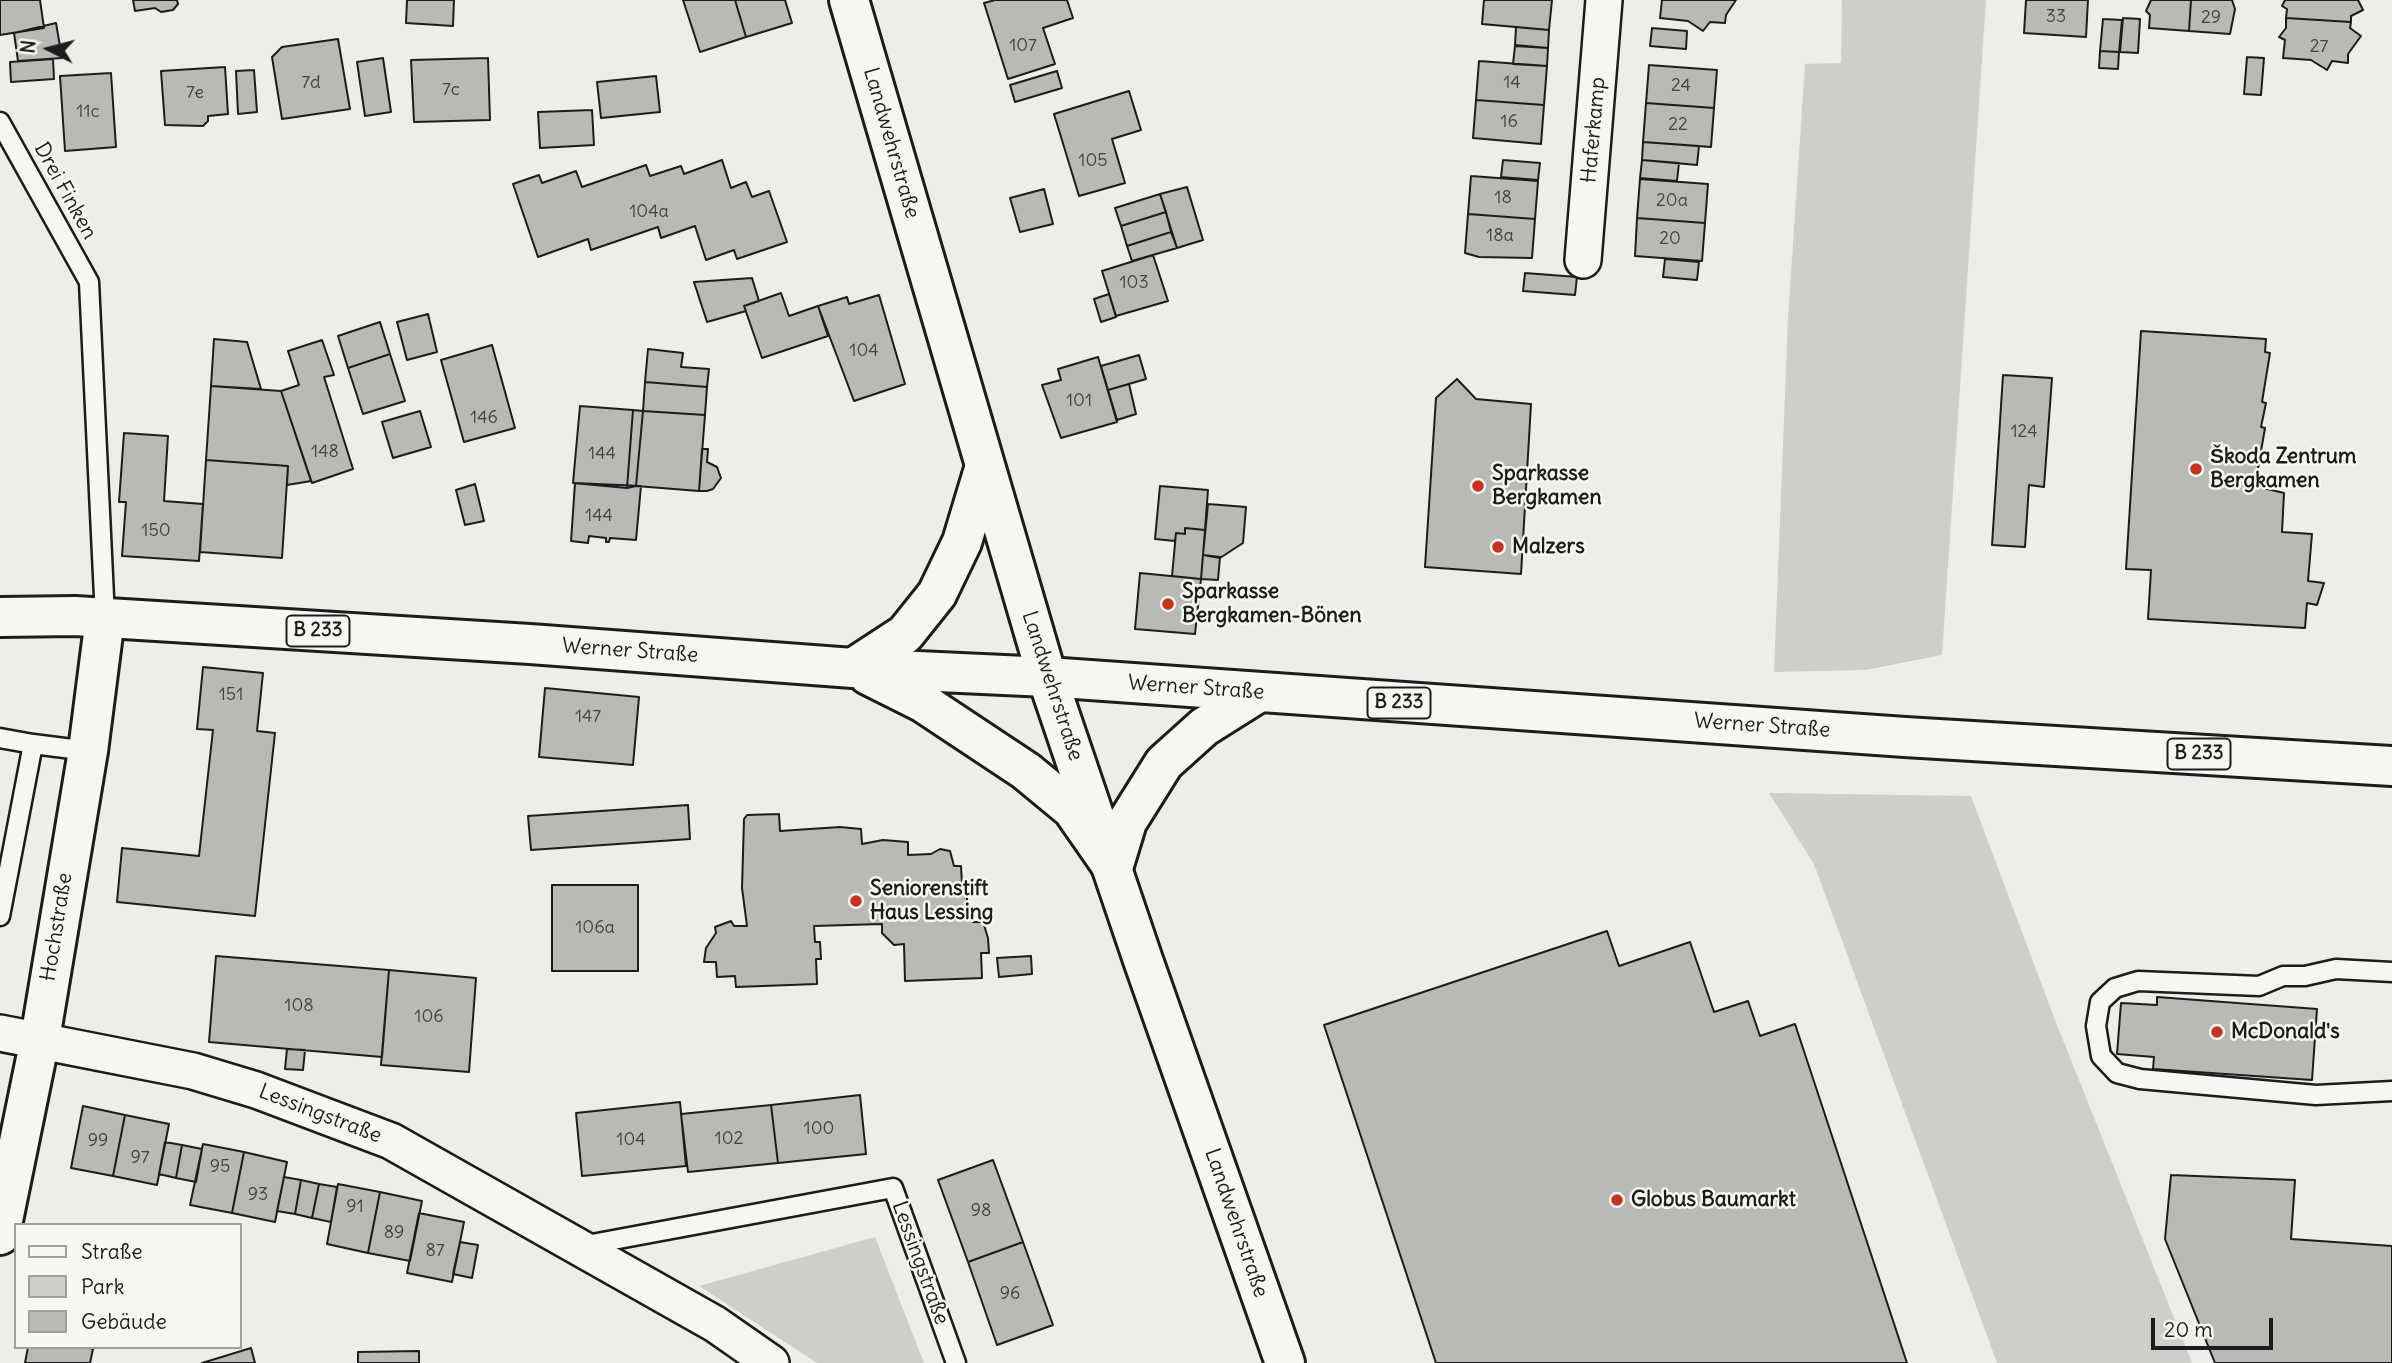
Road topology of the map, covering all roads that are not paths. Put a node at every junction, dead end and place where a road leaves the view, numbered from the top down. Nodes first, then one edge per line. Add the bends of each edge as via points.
1 (849, 0) edge
2 (1604, 0) edge
3 (0, 122) edge
4 (1583, 260) dead end
5 (984, 469) junction
6 (0, 617) edge
7 (105, 618) junction
8 (853, 668) junction
9 (1047, 677) junction
10 (1258, 693) junction
11 (0, 738) edge
12 (33, 744) junction
13 (88, 751) junction
14 (2392, 766) edge
15 (1113, 867) junction
16 (0, 916) edge
17 (2392, 972) edge
18 (0, 1033) edge
19 (40, 1039) junction
20 (2392, 1091) edge
21 (0, 1235) edge
22 (579, 1246) junction
23 (771, 1363) edge
24 (956, 1363) edge
25 (1285, 1363) edge

1 - 5 main road, Landwehrstraße
2 - 4 street, Haferkamp
3 - 7 lane, Drei Finken via 89,282
5 - 8 main road via 962,542 937,594 905,634
5 - 9 main road, Landwehrstraße
6 - 7 main road, Werner Straße / B 233
7 - 8 main road, Werner Straße / B 233
7 - 13 main road, Hochstraße
8 - 9 main road, Werner Straße / B 233
8 - 15 main road via 922,702 1026,771 1072,809
9 - 10 main road, Werner Straße / B 233
9 - 15 main road, Landwehrstraße
10 - 14 main road, Werner Straße / B 233
10 - 15 main road via 1204,727 1164,763 1127,822
11 - 12 lane
12 - 13 lane
12 - 16 lane
13 - 19 main road, Hochstraße
15 - 25 main road, Landwehrstraße
17 - 20 lane via 2336,970 2283,976 2259,986 2138,981 2115,988 2100,1002 2096,1026 2101,1056 2116,1073 2140,1079 2316,1095
18 - 19 street, Lessingstraße
19 - 21 main road, Hochstraße
19 - 22 street, Lessingstraße via 193,1071 322,1113 391,1141
22 - 23 street, Lessingstraße via 715,1324
22 - 24 lane, Lessingstraße via 893,1188

